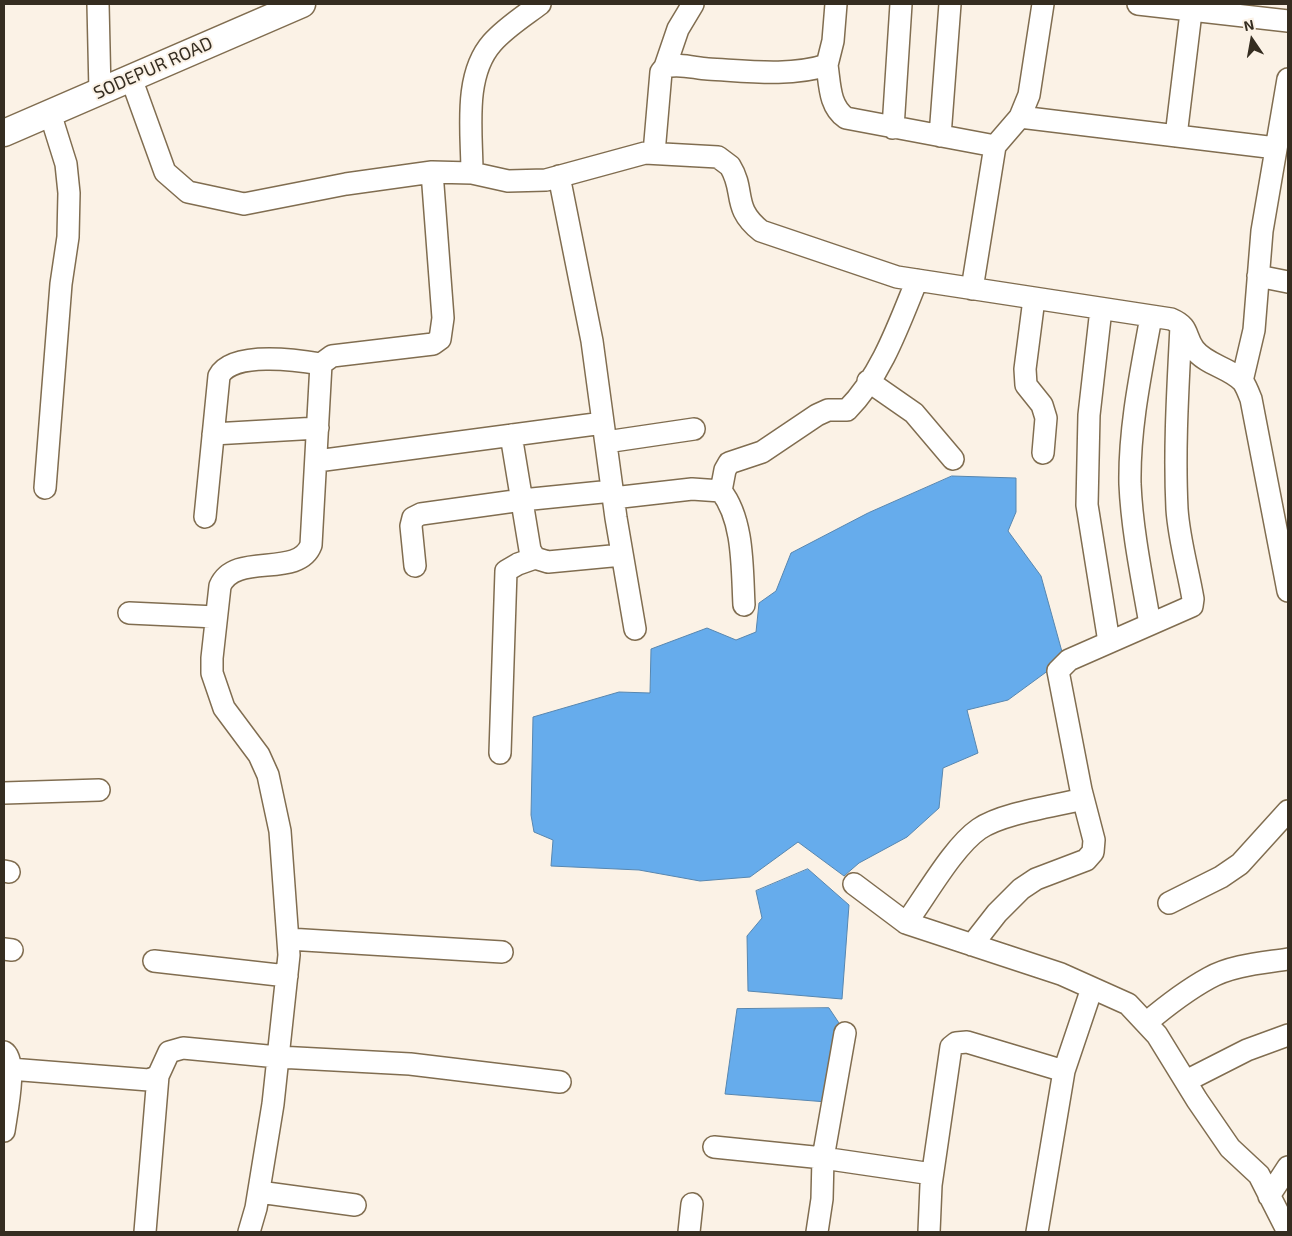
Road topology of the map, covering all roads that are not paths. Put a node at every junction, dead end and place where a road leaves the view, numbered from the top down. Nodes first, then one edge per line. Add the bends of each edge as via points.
1 (98, 4) edge
2 (302, 4) edge
3 (540, 4) edge
4 (693, 4) edge
5 (836, 4) edge
6 (901, 4) edge
7 (950, 4) edge
8 (1043, 4) edge
9 (1138, 4) edge
10 (1192, 7) edge
11 (1288, 21) edge
12 (827, 65) junction
13 (666, 67) junction
14 (131, 78) junction
15 (1288, 79) edge
16 (100, 92) junction
17 (50, 113) junction
18 (1020, 117) junction
19 (892, 128) junction
20 (4, 133) edge
21 (940, 136) junction
22 (1176, 136) junction
23 (1276, 148) junction
24 (994, 152) junction
25 (654, 153) junction
26 (432, 172) junction
27 (472, 173) junction
28 (559, 176) junction
29 (1258, 276) junction
30 (917, 280) junction
31 (1288, 282) edge
32 (972, 289) junction
33 (1034, 299) junction
34 (1101, 309) junction
35 (1151, 317) junction
36 (1181, 323) junction
37 (321, 364) junction
38 (868, 381) junction
39 (1242, 381) junction
40 (318, 428) junction
41 (694, 429) dead end
42 (604, 432) junction
43 (213, 434) junction
44 (510, 435) junction
45 (1043, 453) dead end
46 (953, 459) dead end
47 (317, 461) junction
48 (45, 488) dead end
49 (721, 492) junction
50 (612, 495) junction
51 (522, 500) junction
52 (1281, 515) edge
53 (205, 517) dead end
54 (622, 555) junction
55 (536, 558) junction
56 (414, 566) dead end
57 (1288, 590) edge
58 (744, 605) dead end
59 (129, 613) dead end
60 (216, 617) junction
61 (1150, 624) junction
62 (635, 628) dead end
63 (1109, 642) junction
64 (500, 753) dead end
65 (99, 790) dead end
66 (4, 793) edge
67 (1083, 799) junction
68 (1288, 811) edge
69 (854, 884) dead end
70 (1169, 903) dead end
71 (906, 923) junction
72 (288, 939) junction
73 (972, 945) junction
74 (502, 952) dead end
75 (1288, 959) edge
76 (154, 961) dead end
77 (287, 976) junction
78 (1092, 988) junction
79 (1146, 1023) junction
80 (846, 1033) dead end
81 (1288, 1035) edge
82 (278, 1057) junction
83 (7, 1061) edge
84 (1064, 1071) junction
85 (158, 1076) junction
86 (560, 1082) dead end
87 (1186, 1082) junction
88 (4, 1130) edge
89 (714, 1147) dead end
90 (822, 1158) junction
91 (1288, 1167) edge
92 (932, 1174) junction
93 (259, 1192) junction
94 (1269, 1196) junction
95 (692, 1204) dead end
96 (355, 1205) dead end
97 (145, 1232) edge
98 (249, 1232) edge
99 (689, 1232) edge
100 (817, 1232) edge
101 (929, 1232) edge
102 (1037, 1232) edge
103 (1288, 1232) edge

1 - 16 street
2 - 14 main road, SODEPUR ROAD
3 - 27 street via 492,43 477,68 472,91
4 - 13 street via 678,30
5 - 12 street
6 - 19 street
7 - 21 street
8 - 18 street via 1029,95
9 - 10 street
10 - 11 street
10 - 22 street
12 - 13 street via 782,71
12 - 19 street via 837,112 846,118
13 - 25 street via 661,72
14 - 16 main road, SODEPUR ROAD
14 - 26 street via 165,172 188,192 244,204 346,184
15 - 23 street
16 - 17 main road, SODEPUR ROAD
17 - 20 main road, SODEPUR ROAD
17 - 48 street via 66,164 69,193 68,237 61,284
18 - 22 street
18 - 24 street
19 - 21 street
21 - 24 street
22 - 23 street
23 - 29 street
24 - 32 street
25 - 28 street
25 - 30 street via 718,157 730,166 742,209 751,223 762,231 897,277
26 - 27 street
26 - 37 street via 443,318 440,339 433,344 332,356
27 - 28 street via 508,181 546,180
28 - 42 street via 592,340
29 - 31 street
29 - 39 street via 1254,330
30 - 32 street
30 - 38 street via 896,331
32 - 33 street
33 - 34 street
33 - 45 street via 1025,369 1026,385 1042,405 1046,418
34 - 35 street
34 - 63 street via 1089,415 1087,505
35 - 36 street
35 - 61 street via 1135,403 1130,484
36 - 39 street via 1193,347 1204,358
36 - 61 street via 1176,411 1177,510 1183,560 1193,599 1187,610
37 - 40 street
37 - 43 street via 295,359 262,360 223,368 219,376
38 - 46 street via 914,413
38 - 49 street via 847,410 828,410 816,415 762,452 729,463
39 - 52 street via 1252,400
40 - 43 street
40 - 47 street
41 - 42 street
42 - 44 street
42 - 50 street
43 - 53 street
44 - 47 street
44 - 51 street
47 - 60 street via 309,553 295,560 241,568 228,575 220,586
49 - 50 street via 692,489
49 - 58 street via 728,500 738,536
50 - 51 street
50 - 54 street
51 - 55 street via 530,550
51 - 56 street via 421,514 413,518
52 - 57 street
54 - 55 street via 548,562
54 - 62 street
55 - 64 street via 506,571
59 - 60 street
60 - 72 street via 212,658 214,682 224,708 259,755 268,775 280,831
61 - 63 street
63 - 67 street via 1069,660 1058,671
65 - 66 street
67 - 71 street via 1005,818 980,828 963,843
67 - 73 street via 1094,840 1093,852 1086,860 1036,879 1021,889
68 - 70 street via 1240,864
69 - 71 street
71 - 73 street
72 - 74 street
72 - 77 street
73 - 78 street via 1062,974
75 - 79 street via 1234,968 1210,977
76 - 77 street
77 - 82 street
78 - 79 street via 1128,1004
78 - 84 street
79 - 87 street
80 - 90 street
81 - 87 street via 1247,1050
82 - 85 street via 174,1049 169,1052
82 - 86 street via 410,1064
82 - 93 street
83 - 85 street via 149,1080
83 - 88 street
84 - 92 street via 967,1042 950,1047
84 - 102 street
85 - 97 street
87 - 94 street via 1230,1148 1259,1175
89 - 90 street
90 - 92 street
90 - 100 street via 822,1199
91 - 94 street
92 - 101 street
93 - 96 street
93 - 98 street
94 - 103 street
95 - 99 street

